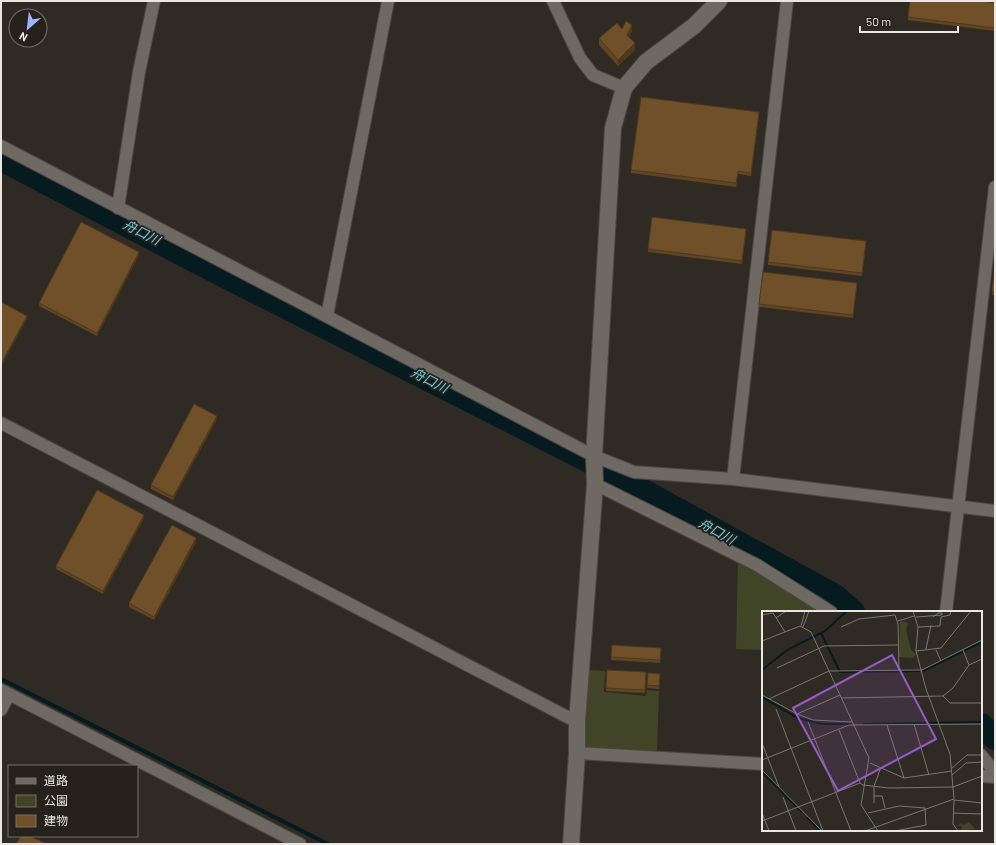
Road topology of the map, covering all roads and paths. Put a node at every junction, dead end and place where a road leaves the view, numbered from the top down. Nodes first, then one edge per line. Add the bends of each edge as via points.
1 (154, 1) edge
2 (388, 1) edge
3 (719, 1) edge
4 (787, 1) edge
5 (557, 2) edge
6 (624, 88) junction
7 (1, 146) edge
8 (995, 187) edge
9 (118, 208) junction
10 (327, 316) junction
11 (1, 423) edge
12 (594, 456) junction
13 (733, 479) junction
14 (595, 484) junction
15 (958, 507) junction
16 (995, 511) edge
17 (829, 611) edge
18 (946, 611) edge
19 (5, 692) edge
20 (1, 710) edge
21 (577, 722) junction
22 (577, 753) junction
23 (982, 757) edge
24 (762, 764) edge
25 (995, 772) edge
26 (982, 776) edge
27 (995, 777) edge
28 (300, 844) edge
29 (571, 844) edge

1 - 9 street via 139,72
2 - 10 street
3 - 6 street via 694,26 646,62
4 - 13 street
5 - 6 street via 580,58 593,75
6 - 12 street via 613,128
7 - 9 street
8 - 15 street
9 - 10 street
10 - 12 street
11 - 21 street
12 - 13 street via 634,472
12 - 14 street
13 - 15 street
14 - 17 street via 757,565
14 - 21 street
15 - 16 street
15 - 18 street
19 - 20 street
19 - 28 street
21 - 22 street
22 - 24 street
22 - 29 street
23 - 25 street
26 - 27 street

